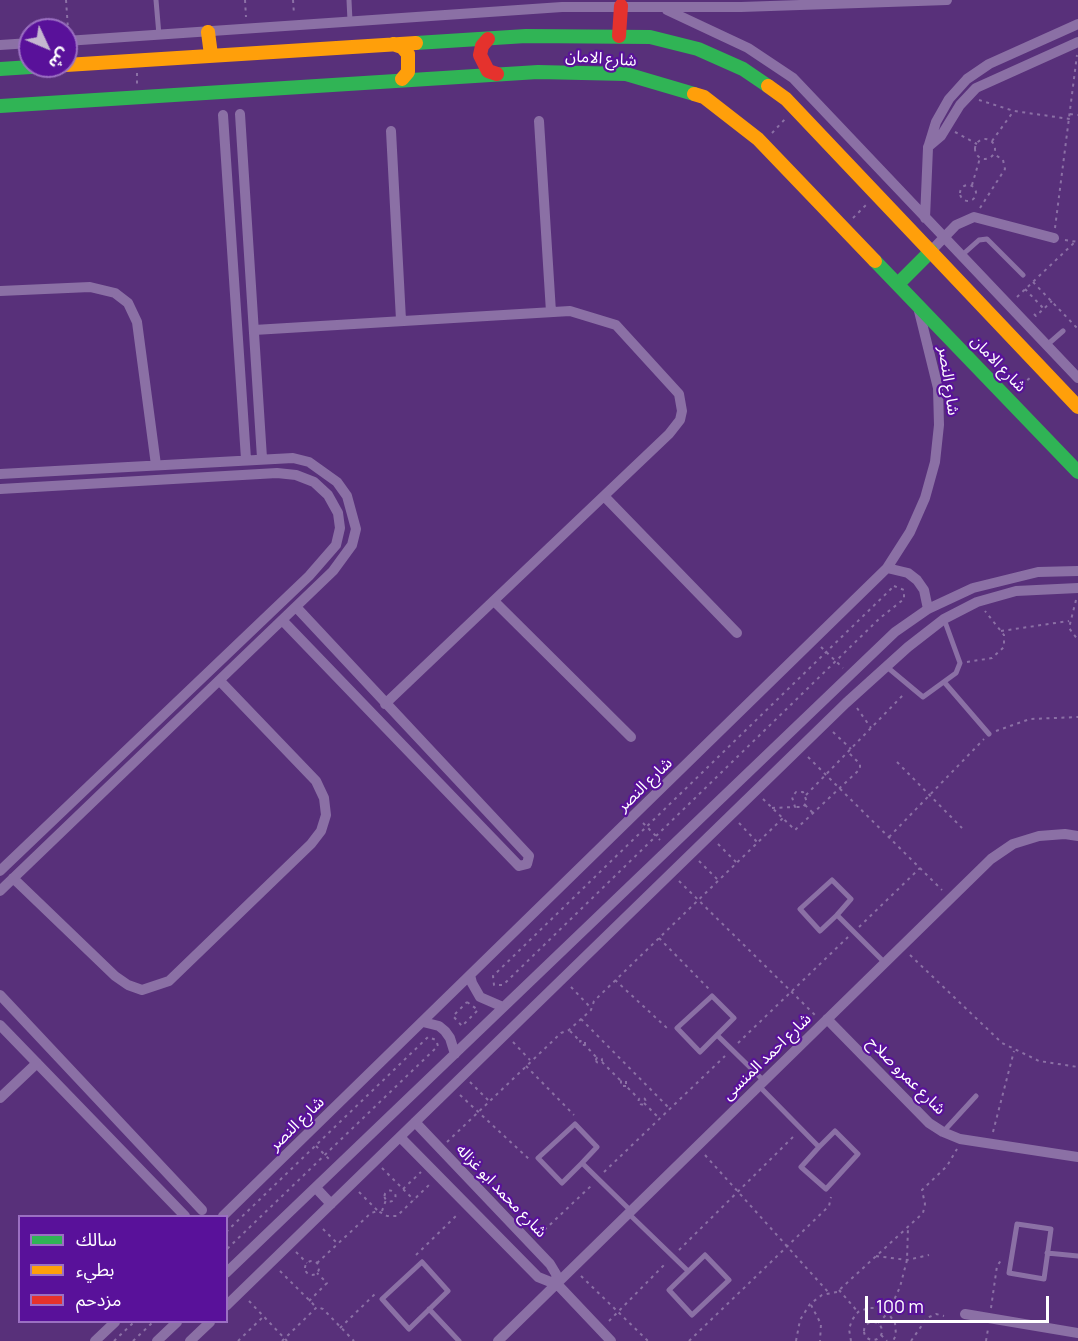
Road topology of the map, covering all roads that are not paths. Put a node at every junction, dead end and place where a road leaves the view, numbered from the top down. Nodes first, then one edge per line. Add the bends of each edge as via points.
1 (156, 0) edge
2 (349, 0) edge
3 (947, 0) edge
4 (562, 3) edge
5 (724, 4) edge
6 (744, 4) edge
7 (621, 6) junction
8 (662, 8) junction
9 (350, 23) junction
10 (1078, 24) edge
11 (208, 32) junction
12 (159, 35) junction
13 (619, 36) junction
14 (488, 39) junction
15 (78, 40) edge
16 (1078, 42) edge
17 (18, 44) edge
18 (393, 44) junction
19 (0, 45) edge
20 (211, 55) junction
21 (78, 63) edge
22 (18, 68) edge
23 (0, 69) edge
24 (497, 74) junction
25 (402, 79) junction
26 (0, 106) edge
27 (240, 114) dead end
28 (224, 115) dead end
29 (539, 121) dead end
30 (391, 131) dead end
31 (928, 148) junction
32 (925, 218) junction
33 (943, 238) junction
34 (1054, 238) road end
35 (931, 251) junction
36 (961, 256) junction
37 (1023, 275) dead end
38 (898, 284) junction
39 (0, 291) edge
40 (917, 304) junction
41 (551, 312) junction
42 (401, 321) junction
43 (254, 330) junction
44 (1063, 331) dead end
45 (1047, 345) junction
46 (1078, 378) edge
47 (258, 405) junction
48 (243, 406) junction
49 (1078, 407) edge
50 (262, 458) junction
51 (246, 459) junction
52 (156, 465) junction
53 (1078, 472) edge
54 (0, 474) edge
55 (15, 474) junction
56 (16, 488) junction
57 (0, 489) edge
58 (604, 496) junction
59 (887, 568) junction
60 (1078, 571) edge
61 (1078, 588) edge
62 (494, 601) junction
63 (297, 608) junction
64 (928, 609) junction
65 (944, 619) junction
66 (283, 621) junction
67 (737, 633) dead end
68 (341, 657) junction
69 (886, 666) junction
70 (329, 669) junction
71 (220, 681) junction
72 (945, 683) junction
73 (385, 704) junction
74 (989, 734) road end
75 (631, 737) dead end
76 (130, 747) junction
77 (140, 757) junction
78 (485, 810) junction
79 (474, 820) junction
80 (1078, 836) edge
81 (0, 871) edge
82 (13, 878) junction
83 (638, 878) junction
84 (0, 891) edge
85 (652, 891) junction
86 (837, 915) junction
87 (885, 963) junction
88 (470, 975) junction
89 (2, 1000) edge
90 (503, 1007) junction
91 (825, 1021) junction
92 (423, 1022) junction
93 (0, 1025) edge
94 (717, 1035) junction
95 (455, 1054) junction
96 (37, 1063) junction
97 (761, 1084) junction
98 (976, 1096) dead end
99 (0, 1098) edge
100 (118, 1121) junction
101 (415, 1122) junction
102 (943, 1132) junction
103 (105, 1134) junction
104 (400, 1137) junction
105 (819, 1147) junction
106 (1078, 1157) edge
107 (582, 1163) junction
108 (316, 1188) junction
109 (331, 1204) junction
110 (202, 1210) dead end
111 (630, 1212) junction
112 (184, 1215) edge
113 (224, 1215) edge
114 (1047, 1253) junction
115 (1078, 1256) edge
116 (688, 1271) junction
117 (228, 1272) edge
118 (558, 1285) junction
119 (228, 1304) edge
120 (429, 1309) junction
121 (965, 1314) dead end
122 (114, 1323) edge
123 (176, 1323) edge
124 (209, 1323) edge
125 (1078, 1333) edge
126 (95, 1341) edge
127 (157, 1341) edge
128 (190, 1341) edge
129 (459, 1341) edge
130 (498, 1341) edge
131 (611, 1341) edge

1 - 12 lane
2 - 9 lane
3 - 6 street
4 - 7 street
4 - 9 street
5 - 6 street
5 - 8 street
7 - 8 street
7 - 13 street
8 - 32 street via 748,48 793,78
9 - 11 street
10 - 31 street via 989,64 967,79 942,110
11 - 12 street
11 - 20 street
12 - 15 street
13 - 14 street, شارع الامان
13 - 35 street, شارع الامان via 650,37 698,49 743,69 786,99
14 - 18 street, شارع الامان
14 - 24 street via 482,46 482,64
16 - 31 street via 992,79 969,95
17 - 19 street
18 - 20 street, شارع الامان
18 - 25 street via 408,54 408,72
20 - 21 street, شارع الامان
22 - 23 street
24 - 25 street, شارع الامان
24 - 38 street, شارع الامان via 626,74 704,97 762,143
25 - 26 street, شارع الامان
27 - 43 street
28 - 48 street
29 - 41 street
30 - 42 street
31 - 32 street
32 - 33 street
33 - 34 street via 962,221 974,217
33 - 35 street
33 - 36 street
35 - 38 street
35 - 49 street, شارع الامان
36 - 37 lane via 979,240 987,239
36 - 45 street
38 - 40 street, شارع الامان
39 - 52 street via 90,287 115,293 128,303 137,322
40 - 53 street, شارع الامان
40 - 59 street, شارع النصر via 938,388 936,453 926,498
41 - 42 street
41 - 58 street via 570,311 616,326 674,387 682,402 675,427
42 - 43 street
43 - 47 street
44 - 45 lane
45 - 46 street
47 - 48 street
47 - 50 street
48 - 51 street
50 - 51 street
50 - 63 street via 293,458 325,470 342,489 353,512 356,529 352,545
51 - 52 street
52 - 55 street
54 - 55 street
55 - 56 street
56 - 57 street
56 - 76 street via 277,473 314,482 328,495 338,513 336,545 326,560
58 - 62 street
58 - 67 street
59 - 64 street via 908,573 917,580
59 - 88 street, شارع النصر
60 - 64 street via 1016,576 973,588
61 - 65 street via 1016,591 977,602
62 - 73 street
62 - 75 street
63 - 66 street
63 - 68 street
64 - 83 street via 850,674
65 - 69 street
65 - 72 lane via 960,663
66 - 70 street
66 - 71 street
68 - 70 street
68 - 73 street
69 - 72 lane via 920,696 927,697
69 - 85 street
70 - 79 street
71 - 77 street
71 - 82 street via 316,781 326,815 311,844 169,981 142,990 128,985
72 - 74 lane
73 - 78 street
76 - 77 street
76 - 81 street
77 - 82 street
78 - 79 street
78 - 79 street via 529,856 526,864 519,866
80 - 87 street, شارع احمد المنسى via 1039,836 1014,844 992,859
82 - 84 street
83 - 85 street
83 - 90 street
85 - 101 street
86 - 86 lane via 851,899 831,879 800,909 820,930
86 - 87 lane
87 - 91 street, شارع احمد المنسى
88 - 90 street via 480,997
88 - 92 street, شارع النصر
89 - 100 street
90 - 95 street
91 - 97 street, شارع احمد المنسى
91 - 102 street, شارع عمرو صلاح via 929,1123
92 - 95 street via 445,1031
92 - 113 street, شارع النصر
93 - 96 street
94 - 94 lane via 734,1018 712,996 677,1029 700,1052
94 - 97 lane
95 - 108 street
96 - 99 street
96 - 103 street
97 - 105 lane
97 - 111 street, شارع احمد المنسى
98 - 102 lane
100 - 103 street
100 - 110 street
101 - 104 street
101 - 118 street, شارع محمد ابو غزاله via 550,1264
102 - 106 street, شارع عمرو صلاح via 960,1139
103 - 112 street
104 - 109 street
104 - 118 street, شارع محمد ابو غزاله via 538,1277
105 - 105 lane via 801,1167 826,1188 858,1154 835,1131
107 - 107 lane via 597,1147 574,1124 538,1159 562,1183
107 - 111 lane
108 - 109 street
108 - 117 street
109 - 119 street
111 - 116 lane
111 - 118 street, شارع احمد المنسى
114 - 114 lane via 1044,1279 1010,1274 1018,1224 1050,1228
114 - 115 lane
116 - 116 lane via 669,1291 693,1315 729,1280 705,1255
118 - 130 street, شارع احمد المنسى
118 - 131 street, شارع محمد ابو غزاله
120 - 120 lane via 448,1289 422,1262 382,1299 409,1329
120 - 129 lane
121 - 125 street
122 - 126 street
123 - 127 street
124 - 128 street

